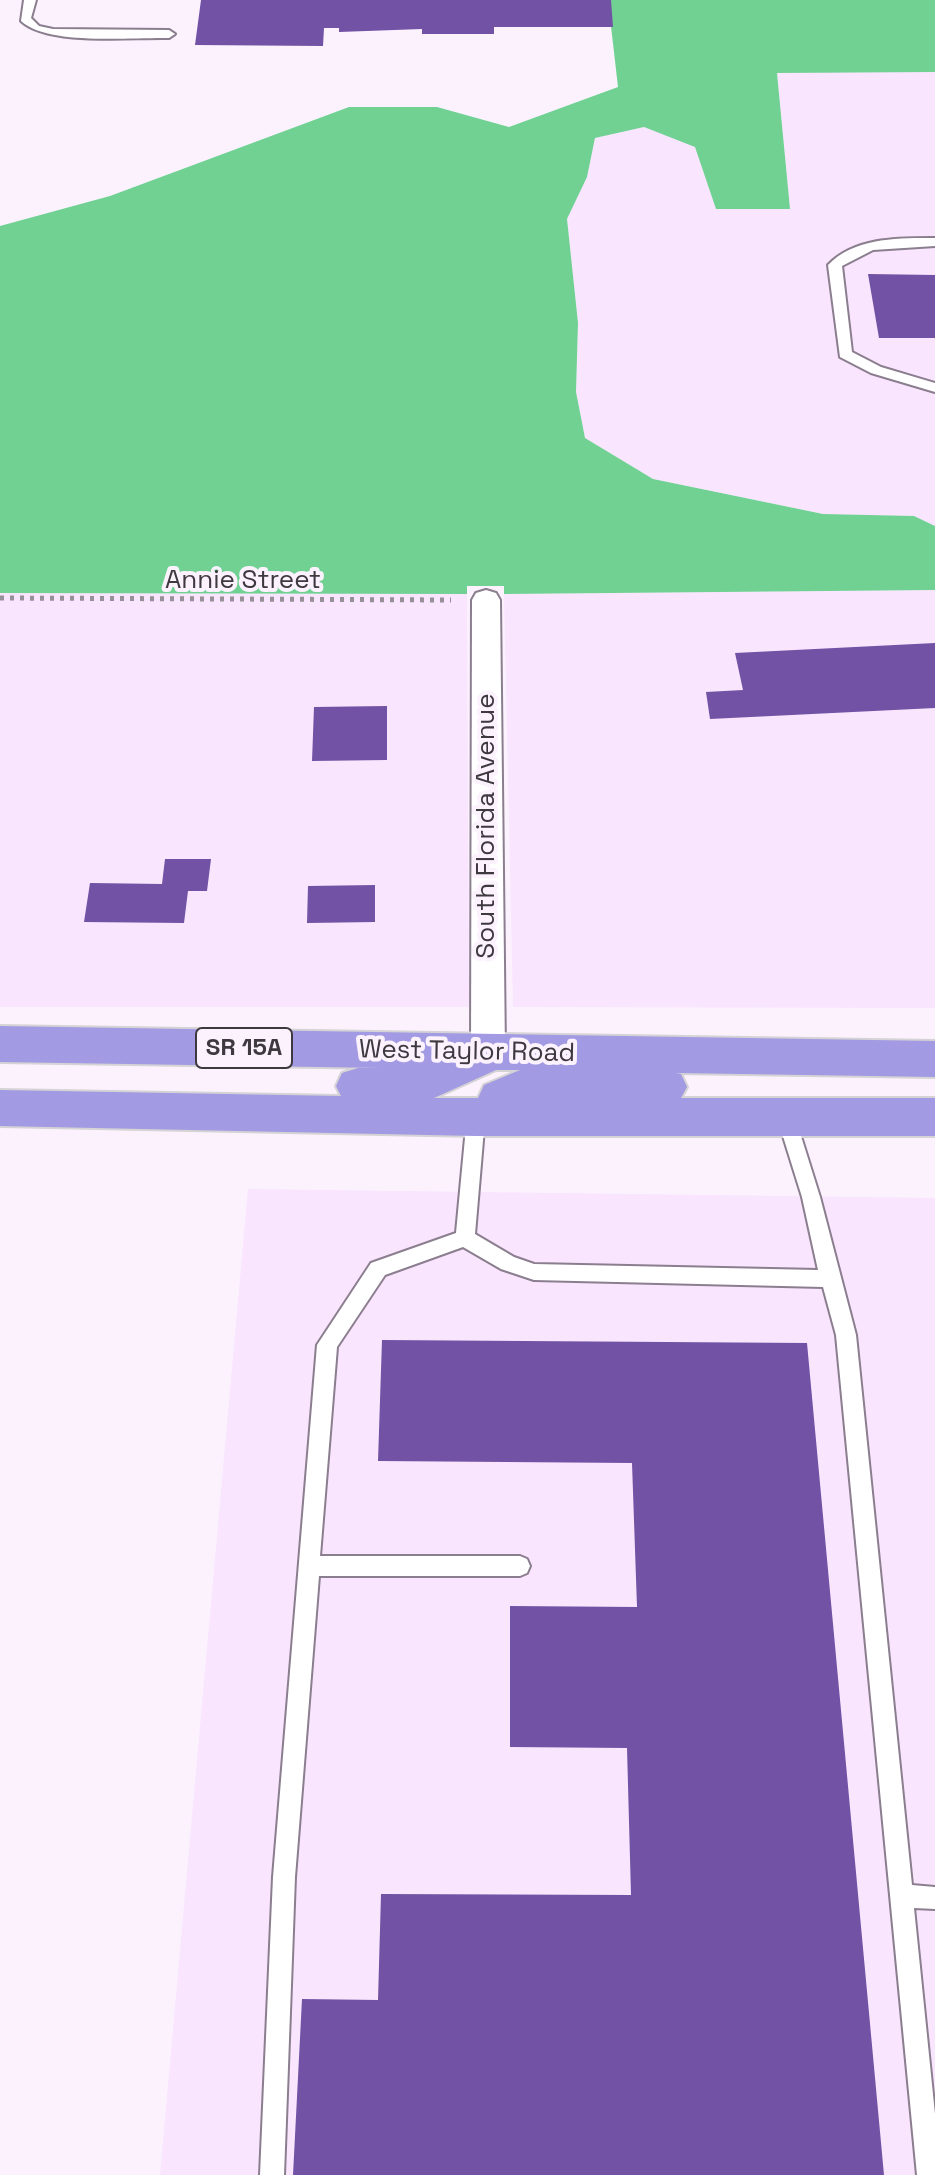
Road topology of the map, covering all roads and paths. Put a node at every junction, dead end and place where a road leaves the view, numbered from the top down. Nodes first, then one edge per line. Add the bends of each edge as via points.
1 (30, 0) edge
2 (169, 34) dead end
3 (935, 242) edge
4 (935, 388) edge
5 (0, 598) edge
6 (486, 600) joint
7 (0, 1044) edge
8 (488, 1052) junction
9 (927, 1059) edge
10 (0, 1086) edge
11 (0, 1108) edge
12 (476, 1117) junction
13 (786, 1117) junction
14 (935, 1117) edge
15 (465, 1238) junction
16 (830, 1279) junction
17 (309, 1566) junction
18 (520, 1566) dead end
19 (900, 1896) junction
20 (935, 1898) edge
21 (272, 2175) edge
22 (929, 2175) edge

1 - 2 lane via 25,19 52,33
3 - 4 lane via 872,245 835,265 845,354 876,370
5 - 6 path, Annie Street
6 - 8 street, South Florida Avenue
7 - 8 highway, West Taylor Road / SR 15A
8 - 9 highway, West Taylor Road / SR 15A
8 - 10 highway via 425,1085 26,1080
9 - 12 highway via 869,1084 831,1089 521,1088
11 - 12 highway
12 - 13 highway
12 - 15 lane
13 - 14 highway
13 - 16 lane
15 - 16 lane via 534,1272
15 - 17 lane via 378,1269 327,1345
16 - 19 lane via 846,1335
17 - 18 lane
17 - 21 lane via 284,1877
19 - 20 lane
19 - 22 lane

